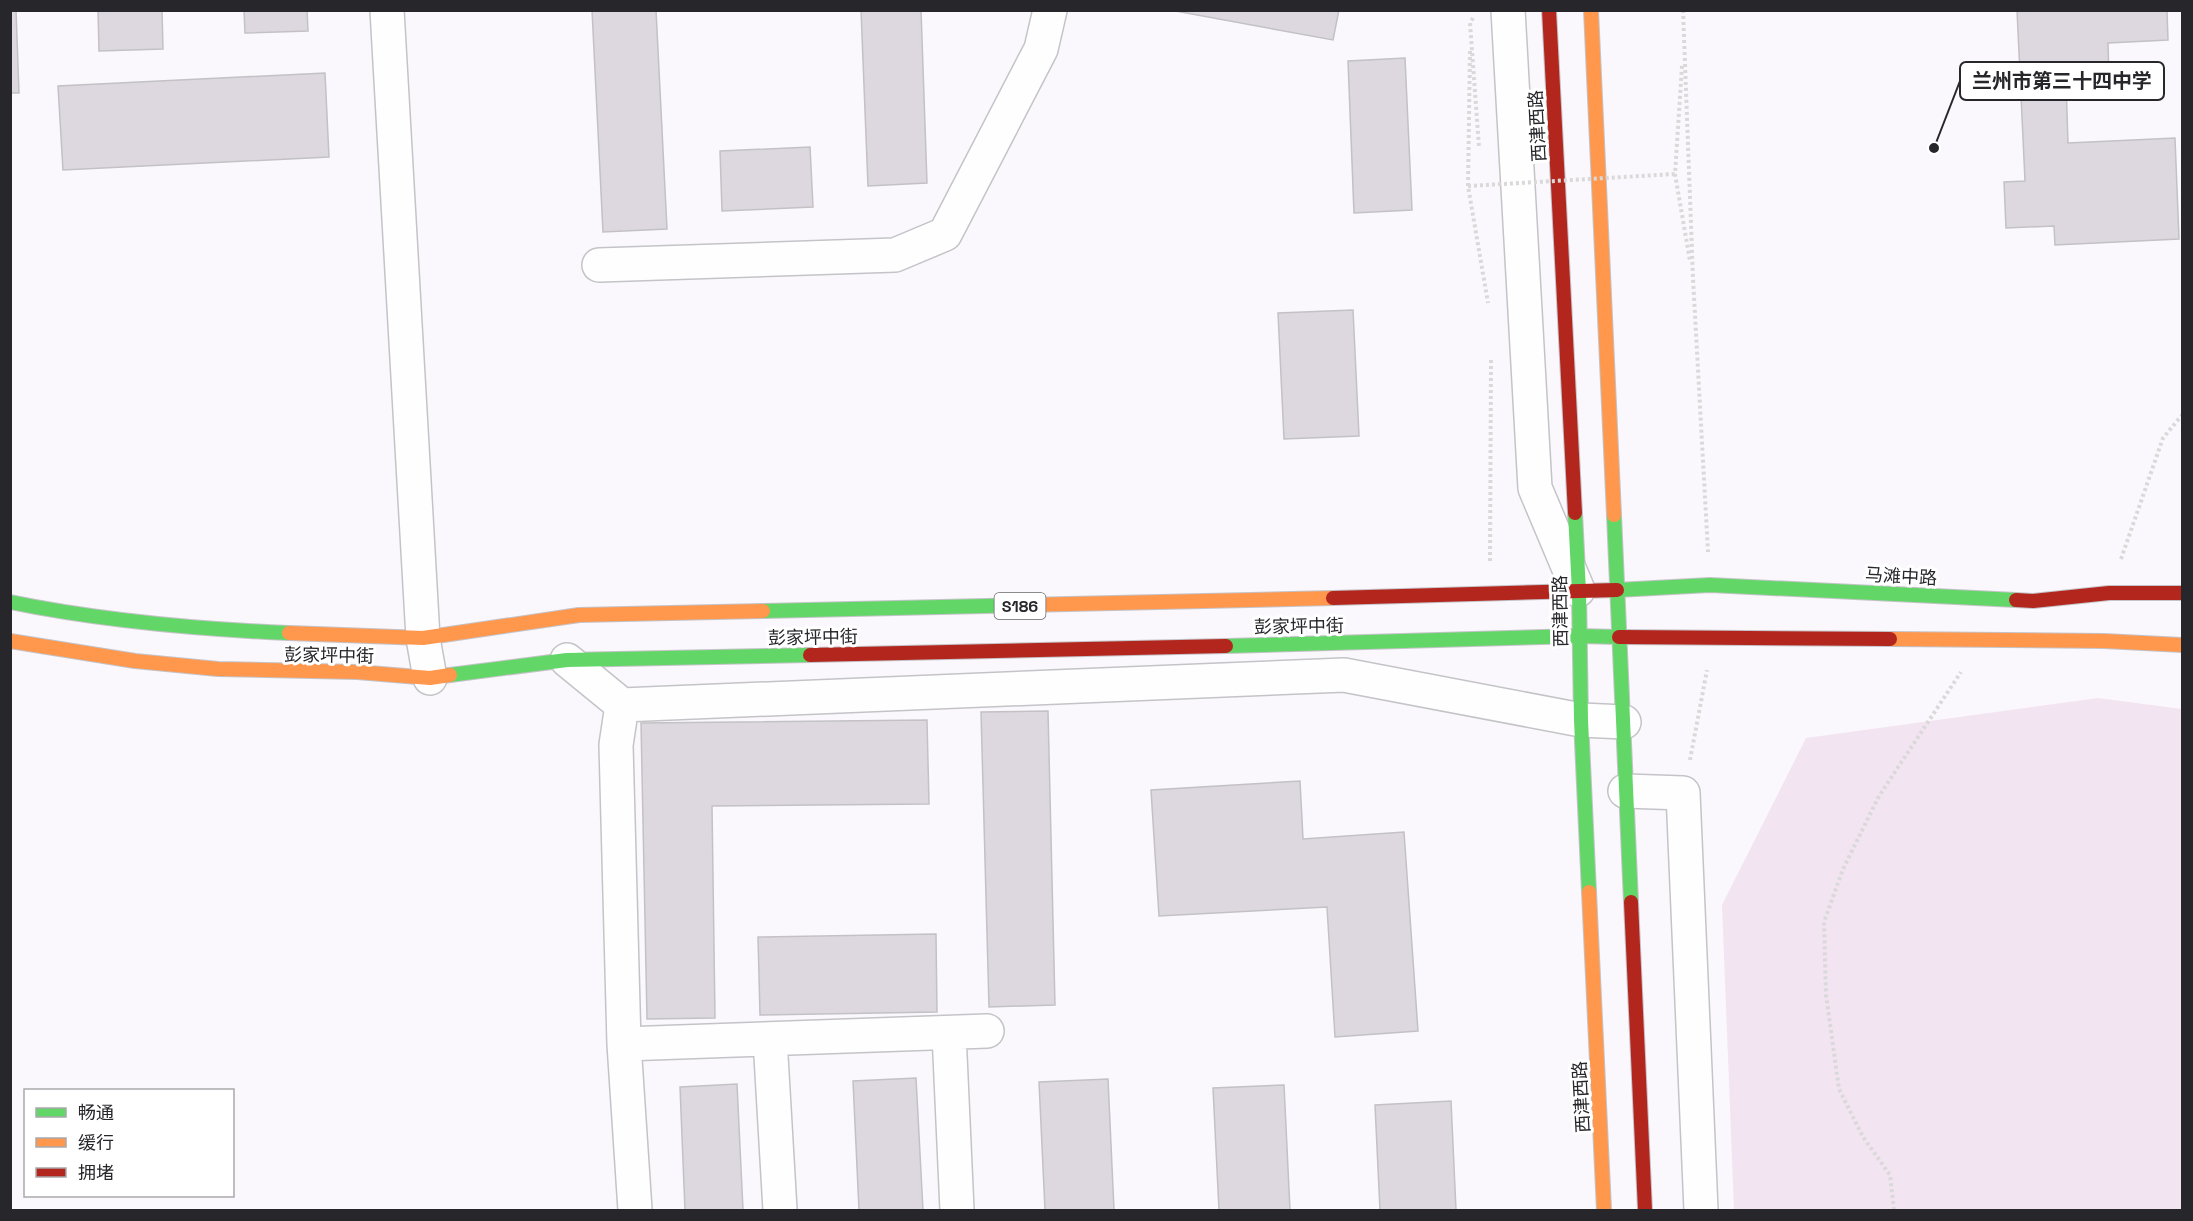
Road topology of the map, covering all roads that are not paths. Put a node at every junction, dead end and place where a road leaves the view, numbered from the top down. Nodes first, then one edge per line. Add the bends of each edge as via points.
1 (387, 10) edge
2 (1050, 10) edge
3 (1508, 10) edge
4 (1548, 10) edge
5 (1591, 10) edge
6 (599, 265) dead end
7 (1617, 590) junction
8 (1579, 592) junction
9 (2182, 593) edge
10 (10, 602) edge
11 (1579, 636) junction
12 (1619, 637) junction
13 (423, 638) junction
14 (10, 641) edge
15 (2182, 645) edge
16 (567, 660) junction
17 (430, 678) junction
18 (622, 705) junction
19 (1581, 720) junction
20 (1624, 722) junction
21 (1626, 791) junction
22 (987, 1032) dead end
23 (949, 1033) junction
24 (770, 1039) junction
25 (624, 1044) junction
26 (635, 1210) edge
27 (780, 1210) edge
28 (957, 1210) edge
29 (1604, 1210) edge
30 (1645, 1210) edge
31 (1701, 1210) edge

1 - 13 street
2 - 6 street via 1041,49 945,234 895,255
3 - 8 street via 1535,488
4 - 8 main road, 西津西路
5 - 7 main road
7 - 8 main road, 彭家坪中街 / S186
7 - 9 main road, 马滩中路 via 1710,585 2033,601 2109,593
7 - 12 main road
8 - 11 main road, 西津西路
8 - 13 main road, 彭家坪中街 / S186 via 579,615
10 - 13 main road, 彭家坪中街 via 139,623
11 - 12 main road, 彭家坪中街
11 - 16 main road, 彭家坪中街
11 - 19 main road, 西津西路
12 - 15 main road via 1983,639
12 - 20 main road
13 - 17 street
14 - 17 main road, 彭家坪中街 via 135,662
16 - 17 main road, 彭家坪中街
16 - 18 street
18 - 19 street via 1344,675
18 - 25 street via 616,745
19 - 20 street
19 - 29 main road, 西津西路
20 - 21 main road
21 - 30 main road
21 - 31 street via 1683,793
22 - 23 street
23 - 24 street
23 - 28 street
24 - 25 street
24 - 27 street
25 - 26 street

